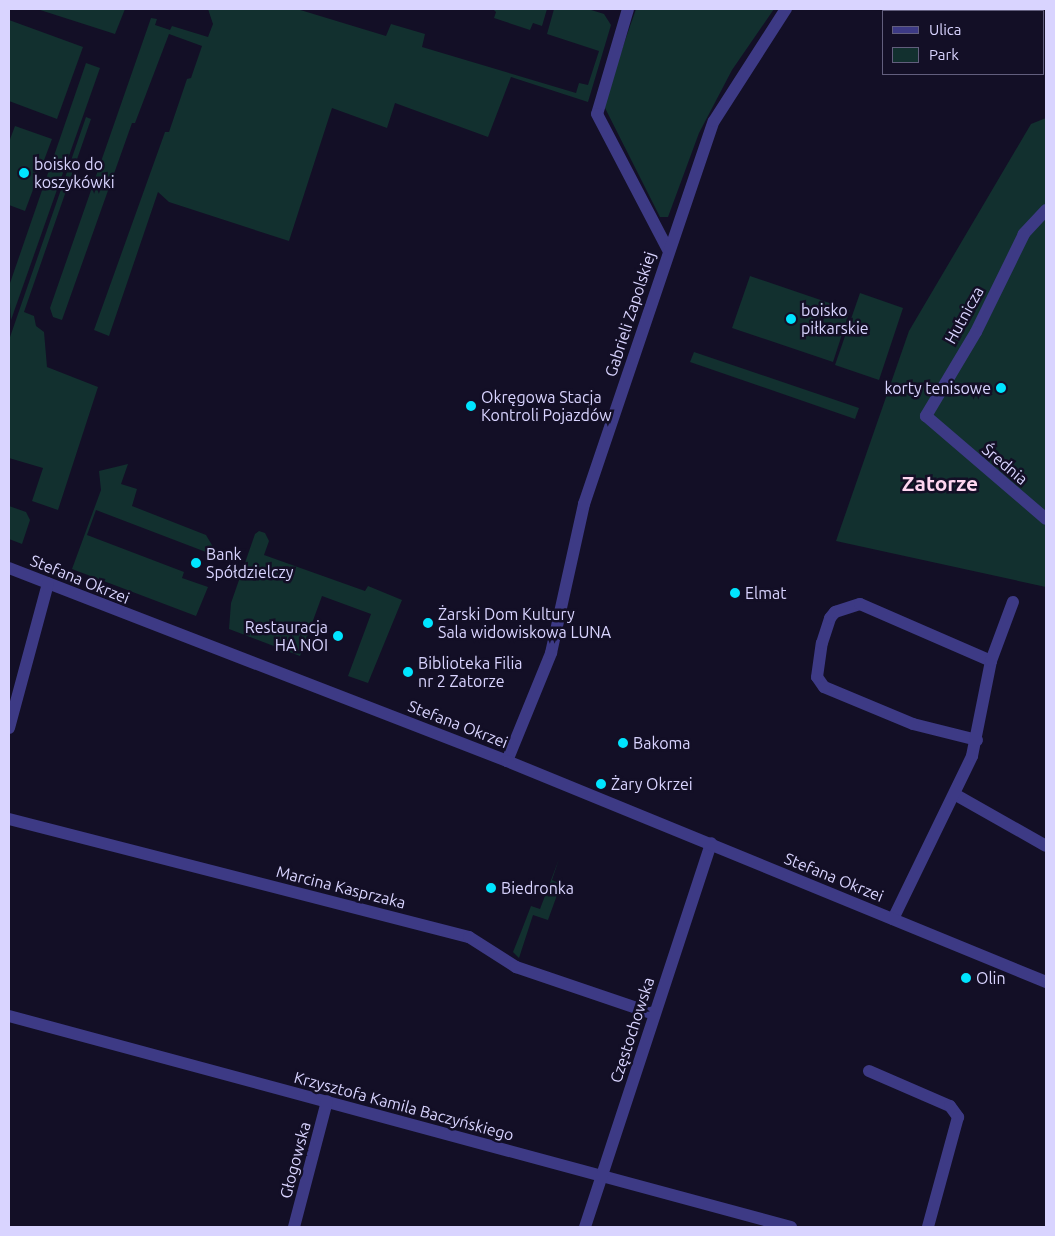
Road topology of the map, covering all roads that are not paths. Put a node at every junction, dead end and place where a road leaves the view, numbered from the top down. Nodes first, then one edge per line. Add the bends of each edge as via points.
1 (628, 9) edge
2 (786, 9) edge
3 (1046, 210) edge
4 (668, 250) junction
5 (943, 434) joint
6 (1046, 519) edge
7 (9, 568) edge
8 (48, 583) junction
9 (1013, 602) dead end
10 (991, 661) junction
11 (9, 728) edge
12 (977, 740) junction
13 (506, 761) junction
14 (956, 795) junction
15 (9, 819) edge
16 (711, 843) junction
17 (1046, 846) edge
18 (893, 919) junction
19 (1046, 982) edge
20 (654, 1014) junction
21 (9, 1016) edge
22 (869, 1071) dead end
23 (327, 1101) junction
24 (602, 1175) junction
25 (294, 1227) edge
26 (585, 1227) edge
27 (791, 1227) edge
28 (928, 1227) edge

1 - 4 street via 597,114
2 - 4 street, Gabrieli Zapolskiej via 714,120
3 - 5 street, Hutnicza via 1024,234 976,332 926,411 928,421
4 - 13 street, Gabrieli Zapolskiej via 584,504 551,652
5 - 6 street, Średnia
7 - 8 street, Stefana Okrzei
8 - 11 street
8 - 13 street, Stefana Okrzei
9 - 10 street, Stefana Okrzei
10 - 12 street, Stefana Okrzei
10 - 12 street via 860,604 835,612 822,643 817,678 824,687 913,724
12 - 14 street, Stefana Okrzei
13 - 16 street, Stefana Okrzei
14 - 17 street
14 - 18 street, Stefana Okrzei
15 - 20 street, Marcina Kasprzaka via 469,937 516,967
16 - 18 street, Stefana Okrzei
16 - 20 street, Częstochowska
18 - 19 street, Stefana Okrzei
20 - 24 street, Częstochowska
21 - 23 street, Krzysztofa Kamila Baczyńskiego
22 - 28 street via 950,1106 958,1117
23 - 24 street, Krzysztofa Kamila Baczyńskiego
23 - 25 street, Głogowska
24 - 26 street, Częstochowska
24 - 27 street, Krzysztofa Kamila Baczyńskiego

